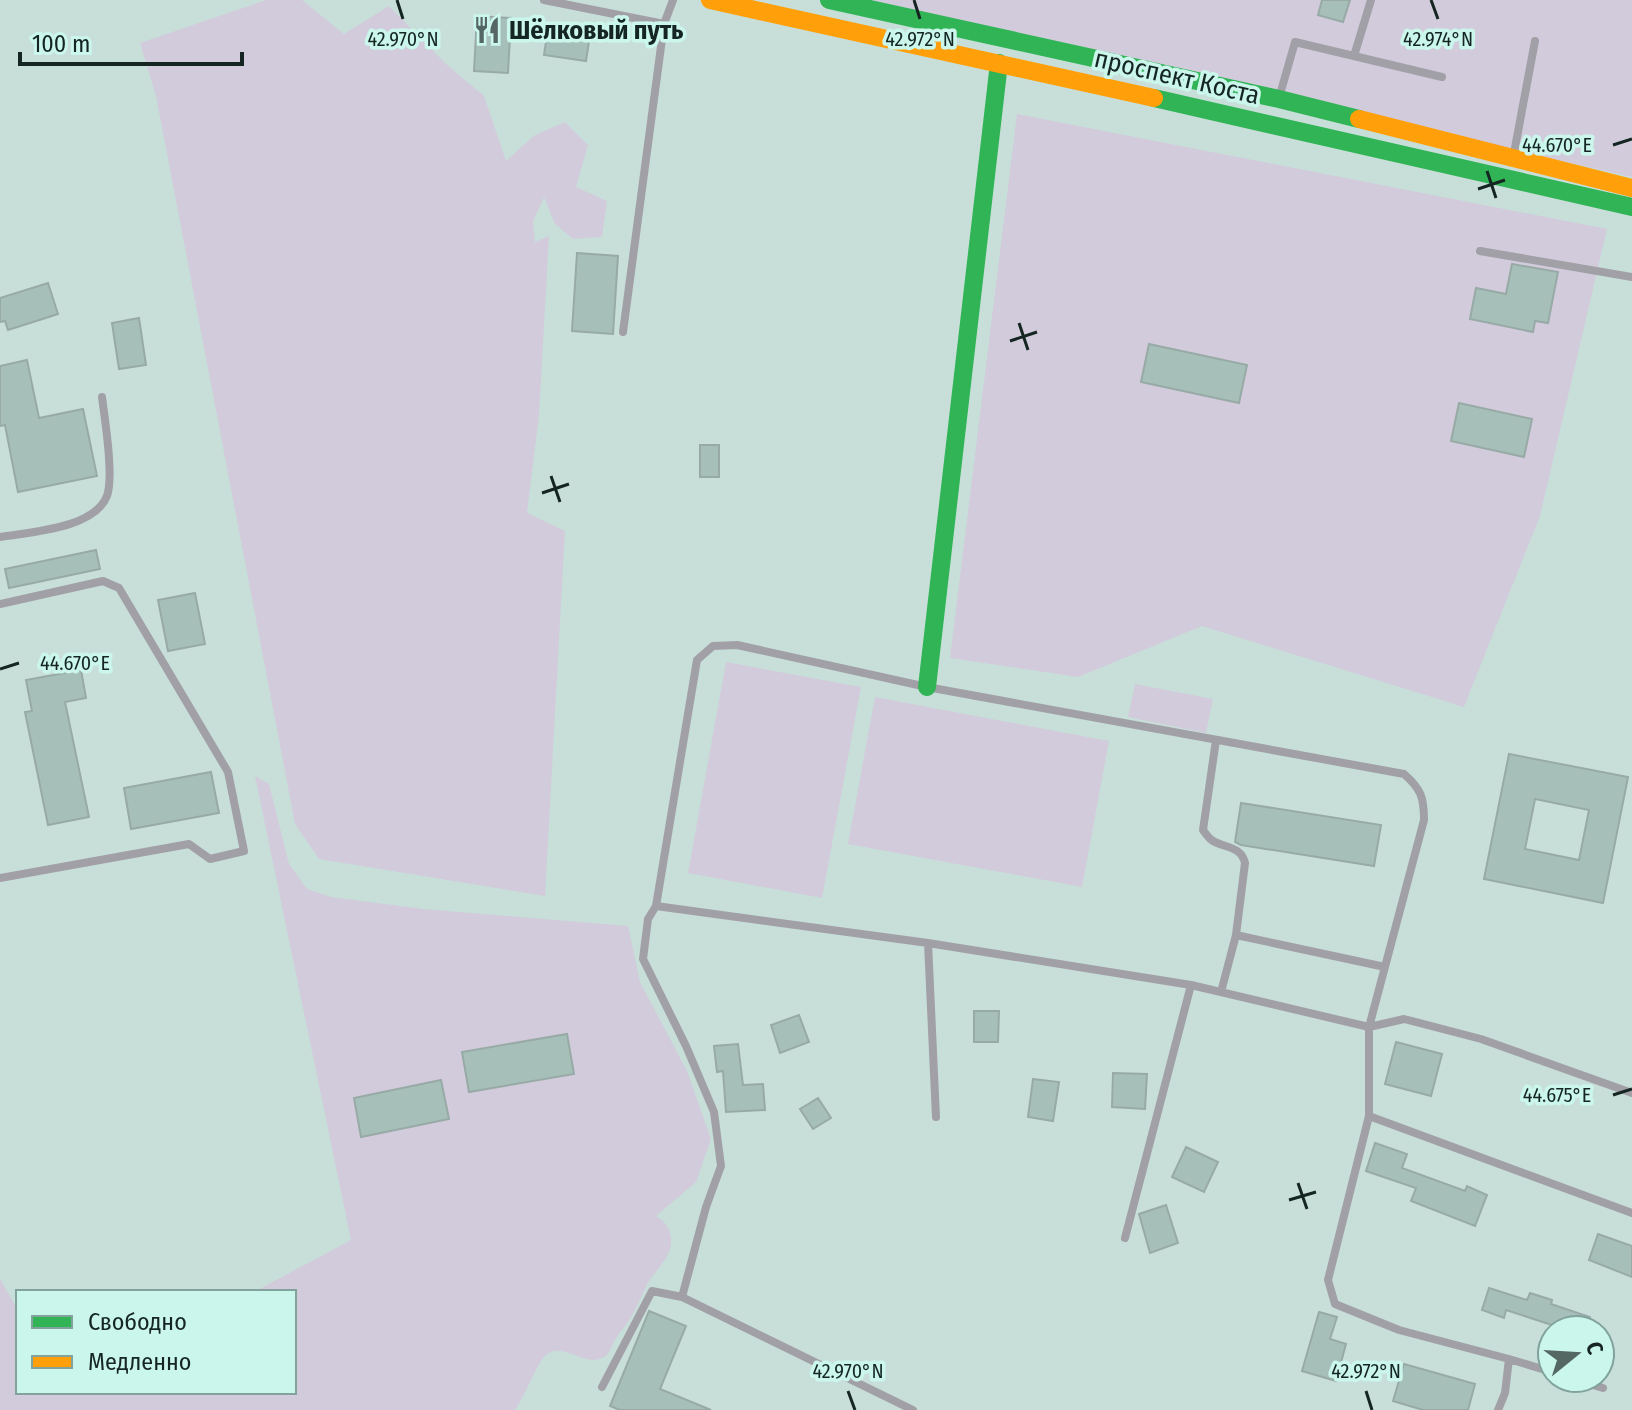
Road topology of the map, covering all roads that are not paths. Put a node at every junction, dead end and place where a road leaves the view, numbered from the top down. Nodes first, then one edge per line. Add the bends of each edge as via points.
1 (544, 0) edge
2 (673, 0) edge
3 (710, 0) edge
4 (829, 0) edge
5 (1371, 0) edge
6 (664, 24) junction
7 (1535, 41) dead end
8 (1354, 56) junction
9 (999, 63) junction
10 (1442, 77) dead end
11 (1279, 99) junction
12 (1513, 158) junction
13 (1632, 188) edge
14 (1632, 207) edge
15 (1480, 251) dead end
16 (1632, 277) edge
17 (623, 332) dead end
18 (102, 397) dead end
19 (0, 537) edge
20 (0, 604) edge
21 (927, 687) junction
22 (1216, 740) junction
23 (0, 878) edge
24 (656, 906) junction
25 (1236, 935) junction
26 (928, 943) junction
27 (1385, 967) junction
28 (1191, 985) junction
29 (1221, 992) junction
30 (1369, 1027) junction
31 (1632, 1093) edge
32 (1369, 1116) junction
33 (936, 1117) dead end
34 (1632, 1213) edge
35 (1125, 1238) dead end
36 (682, 1297) junction
37 (1509, 1359) junction
38 (1536, 1367) edge
39 (602, 1387) dead end
40 (913, 1410) edge
41 (1498, 1410) edge

1 - 6 lane
2 - 6 lane
3 - 9 main road, проспект Коста
4 - 11 main road, проспект Коста
5 - 8 lane
6 - 17 lane
7 - 12 lane
8 - 10 lane
8 - 11 lane via 1295,42
9 - 14 main road, проспект Коста
9 - 21 main road
11 - 12 main road, проспект Коста
12 - 13 main road, проспект Коста
15 - 16 lane
18 - 19 lane via 110,467 106,497 85,519
20 - 23 lane via 103,581 119,588 228,772 244,851 210,859 189,844
21 - 22 lane
21 - 24 lane via 737,645 713,646 697,660
22 - 25 lane via 1203,830 1210,840 1244,857
22 - 27 lane via 1404,774 1415,785 1424,800 1424,820
24 - 26 lane
24 - 36 lane via 648,919 643,959 714,1112 721,1166
25 - 27 lane
25 - 29 lane
26 - 28 lane
26 - 33 lane
27 - 30 lane
28 - 29 lane
28 - 35 lane
29 - 30 lane
30 - 31 lane via 1404,1019 1481,1039
30 - 32 lane
32 - 34 lane
32 - 37 lane via 1328,1280 1335,1304 1399,1330
36 - 39 lane via 652,1291
36 - 40 lane
37 - 38 lane
37 - 41 lane

